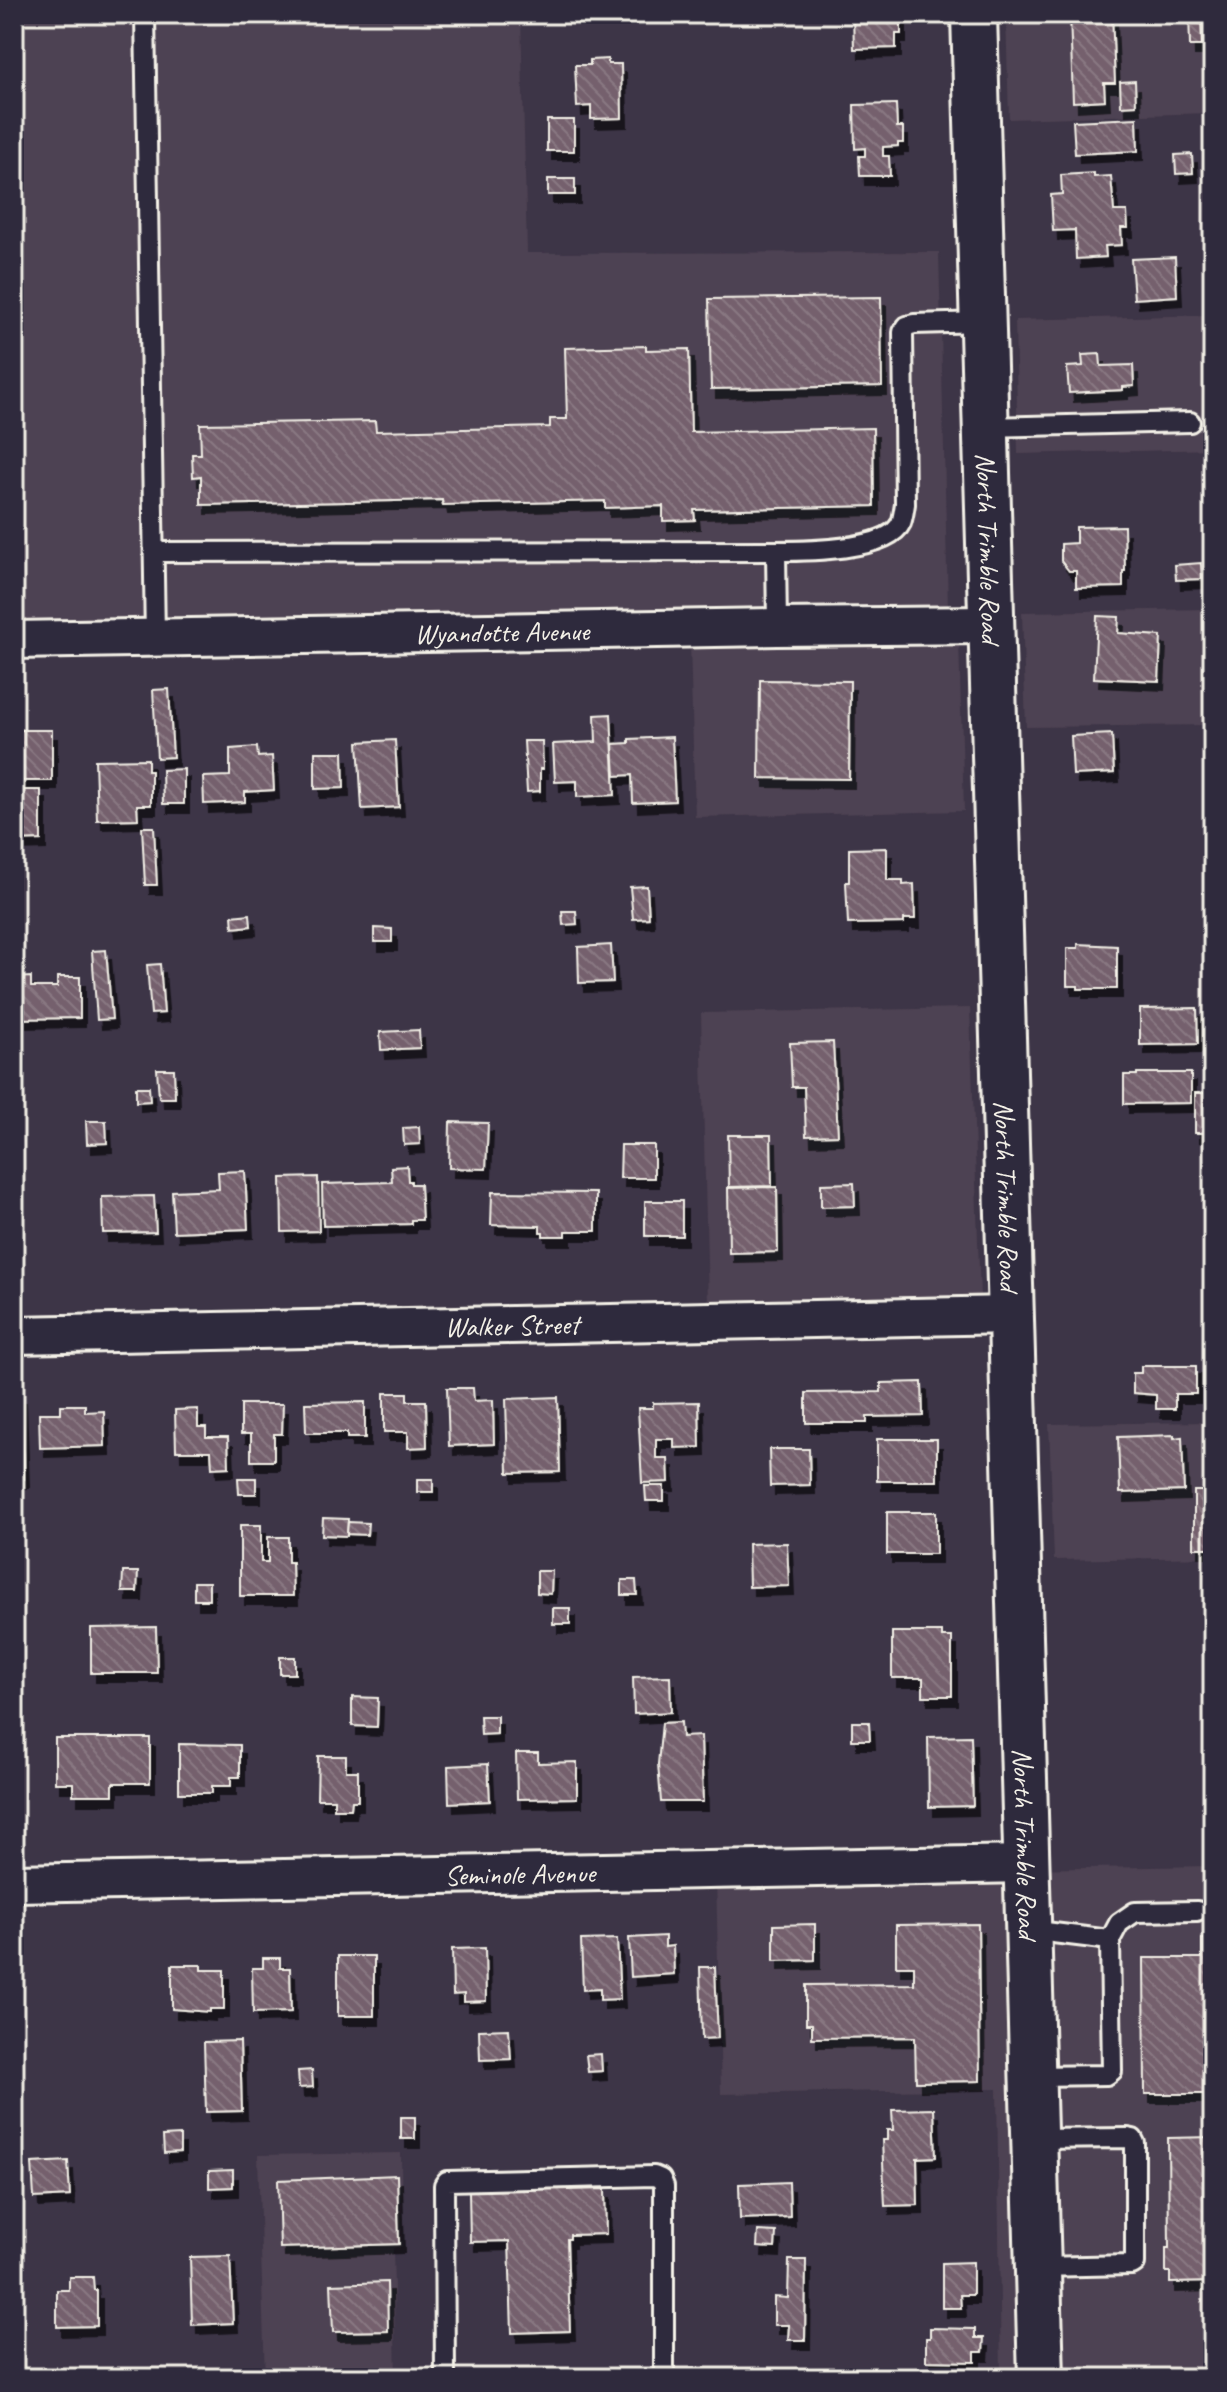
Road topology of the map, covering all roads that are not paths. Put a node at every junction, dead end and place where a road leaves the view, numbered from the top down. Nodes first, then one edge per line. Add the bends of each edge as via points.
1 (145, 14) edge
2 (974, 14) edge
3 (982, 322) junction
4 (1190, 422) dead end
5 (986, 427) junction
6 (776, 551) junction
7 (154, 552) junction
8 (991, 625) junction
9 (777, 627) junction
10 (155, 638) junction
11 (14, 640) edge
12 (1011, 1315) junction
13 (14, 1335) edge
14 (1026, 1864) junction
15 (14, 1883) edge
16 (1197, 1911) dead end
17 (1029, 1930) junction
18 (1110, 1940) junction
19 (1034, 2076) junction
20 (1035, 2139) junction
21 (1038, 2267) junction
22 (445, 2378) edge
23 (664, 2378) edge
24 (1041, 2378) edge

1 - 7 lane
2 - 3 main road, North Trimble Road
3 - 5 main road, North Trimble Road
3 - 6 lane via 914,324 903,332 901,525 887,537 834,550
4 - 5 lane
5 - 8 main road, North Trimble Road
6 - 7 lane
6 - 9 lane
7 - 10 lane
8 - 9 street, Wyandotte Avenue
8 - 12 main road, North Trimble Road
9 - 10 street, Wyandotte Avenue
10 - 11 street, Wyandotte Avenue
12 - 13 street, Walker Street
12 - 14 main road, North Trimble Road
14 - 15 street, Seminole Avenue
14 - 17 main road, North Trimble Road
16 - 18 lane via 1135,1912 1119,1923
17 - 18 lane
17 - 19 main road, North Trimble Road
18 - 19 lane via 1112,2071
19 - 20 main road, North Trimble Road
20 - 21 main road, North Trimble Road
20 - 21 lane via 1128,2138 1135,2143 1135,2263
21 - 24 main road, North Trimble Road
22 - 23 lane via 447,2181 654,2176 664,2186

